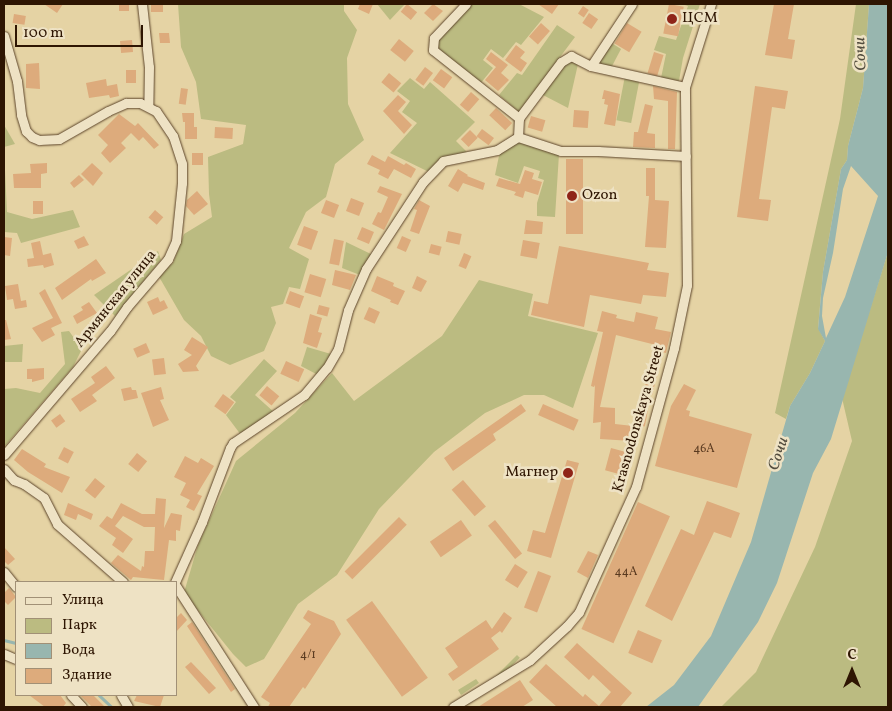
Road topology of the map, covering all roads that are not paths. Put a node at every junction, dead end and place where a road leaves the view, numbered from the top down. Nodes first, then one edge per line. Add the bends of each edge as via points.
1 (142, 4) edge
2 (466, 4) edge
3 (632, 4) edge
4 (711, 4) edge
5 (4, 36) edge
6 (591, 66) junction
7 (685, 87) junction
8 (148, 106) junction
9 (519, 118) junction
10 (518, 137) junction
11 (686, 156) junction
12 (4, 454) edge
13 (4, 469) edge
14 (4, 572) edge
15 (122, 581) edge
16 (175, 581) edge
17 (15, 586) edge
18 (180, 597) edge
19 (72, 696) edge
20 (122, 696) edge
21 (82, 707) edge
22 (128, 707) edge
23 (254, 707) edge
24 (453, 707) edge

1 - 8 street via 149,68
2 - 9 street via 434,38 433,50
3 - 6 street
4 - 7 street, Krasnodonskaya Street
5 - 8 street via 17,81 21,115 26,131 32,137 59,139 126,103
6 - 7 street
6 - 9 street via 567,57
7 - 11 street, Krasnodonskaya Street
8 - 12 street, Армянская улица via 164,121 173,136 182,164 176,241 110,331
9 - 10 street
10 - 11 street via 561,151
10 - 16 street via 497,150 443,161 423,182 366,269 348,310 338,349 327,368 304,395 233,443
11 - 24 street, Krasnodonskaya Street via 687,285 674,348 636,487 579,612 530,660
13 - 15 street via 14,480 38,492 56,524
14 - 17 street
18 - 23 street
19 - 21 street
20 - 22 street

